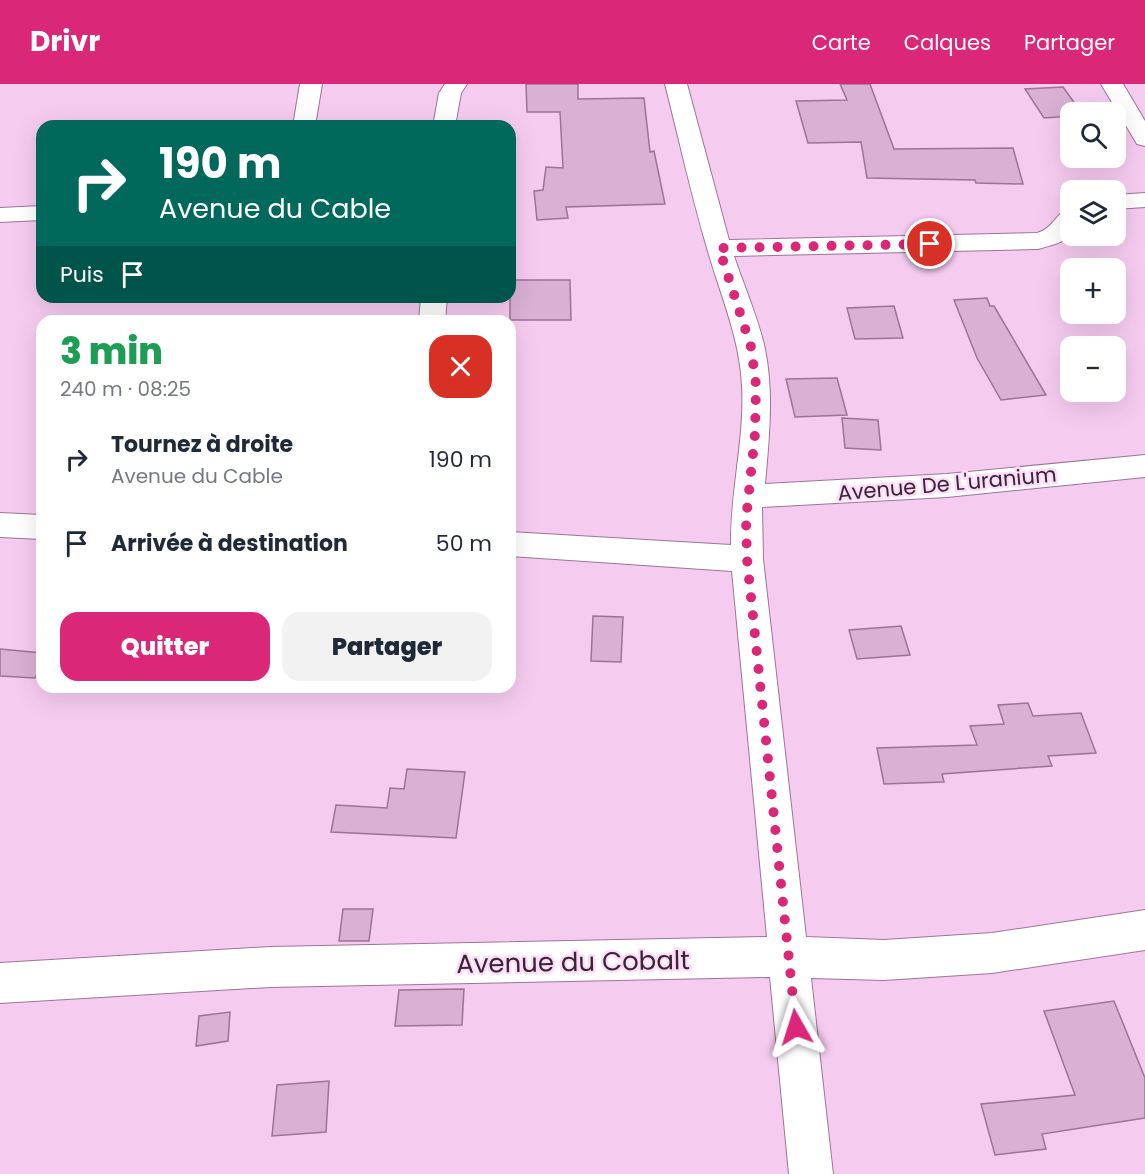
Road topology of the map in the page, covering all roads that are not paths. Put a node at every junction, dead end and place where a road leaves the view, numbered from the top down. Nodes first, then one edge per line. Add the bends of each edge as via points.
1 (311, 84) edge
2 (456, 84) edge
3 (676, 84) edge
4 (1112, 84) edge
5 (305, 120) edge
6 (445, 120) edge
7 (1145, 140) edge
8 (1145, 200) edge
9 (1126, 201) edge
10 (36, 213) edge
11 (0, 215) edge
12 (1060, 229) edge
13 (719, 248) junction
14 (1145, 466) edge
15 (748, 496) junction
16 (0, 525) edge
17 (36, 527) edge
18 (516, 544) edge
19 (747, 559) junction
20 (1145, 930) edge
21 (789, 957) junction
22 (0, 983) edge
23 (811, 1174) edge

1 - 5 street
2 - 6 street via 450,93
3 - 13 street
4 - 7 street
8 - 9 street
10 - 11 street
12 - 13 street via 1055,236 1038,241
13 - 15 street via 751,347 756,385
14 - 15 street, Avenue De L'uranium via 982,483
15 - 19 street
16 - 17 street
18 - 19 street
19 - 21 street
20 - 21 street, Avenue du Cobalt via 992,953 884,960
21 - 22 street, Avenue du Cobalt via 270,967
21 - 23 street

